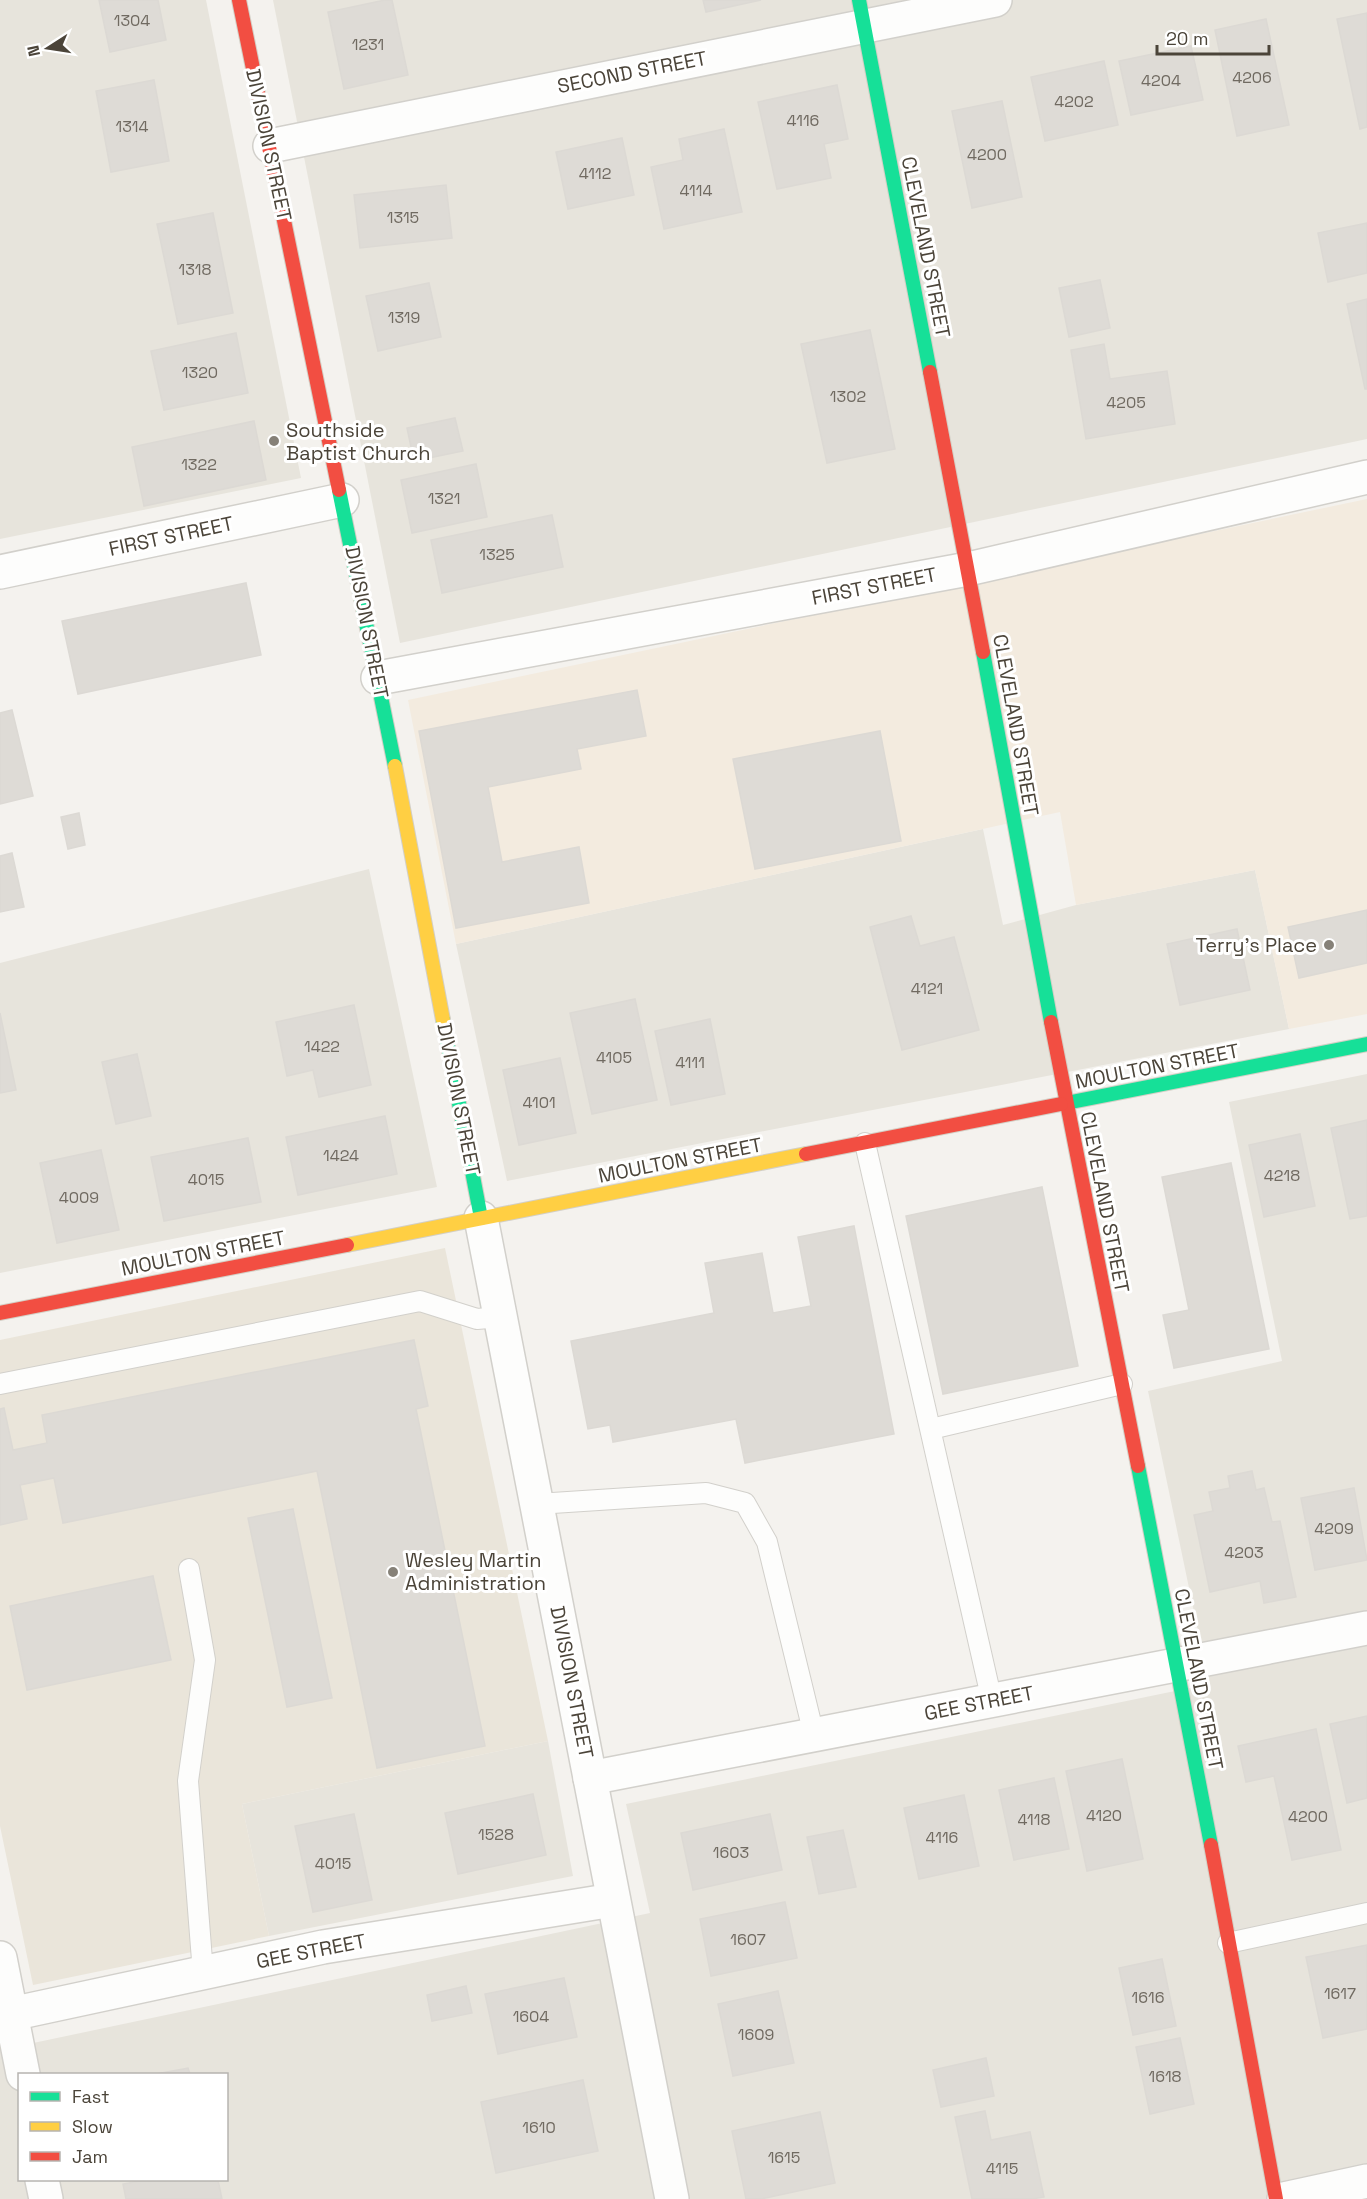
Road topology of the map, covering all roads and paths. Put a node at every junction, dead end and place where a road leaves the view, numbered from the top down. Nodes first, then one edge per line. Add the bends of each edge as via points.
1 (239, 0) edge
2 (995, 0) edge
3 (861, 13) edge
4 (270, 146) junction
5 (1367, 477) edge
6 (342, 500) junction
7 (968, 569) junction
8 (0, 572) edge
9 (378, 678) junction
10 (1367, 1044) edge
11 (1066, 1103) junction
12 (865, 1143) junction
13 (482, 1218) junction
14 (0, 1313) edge
15 (500, 1317) junction
16 (0, 1384) edge
17 (1122, 1384) junction
18 (931, 1429) junction
19 (537, 1504) junction
20 (189, 1569) dead end
21 (1367, 1628) edge
22 (1178, 1665) junction
23 (992, 1701) junction
24 (814, 1735) junction
25 (590, 1778) junction
26 (614, 1900) junction
27 (1367, 1913) edge
28 (1228, 1943) junction
29 (0, 1958) edge
30 (203, 1973) junction
31 (12, 2014) junction
32 (23, 2073) edge
33 (42, 2181) edge
34 (1367, 2181) edge
35 (46, 2199) edge
36 (672, 2199) edge
37 (1276, 2199) edge
38 (1284, 2199) edge

1 - 4 street, DIVISION STREET
2 - 3 street, SECOND STREET
3 - 4 street, SECOND STREET
3 - 7 street, CLEVELAND STREET
4 - 6 street, DIVISION STREET
5 - 7 street, FIRST STREET
6 - 8 street, FIRST STREET
6 - 9 street, DIVISION STREET
7 - 9 street, FIRST STREET
7 - 11 street, CLEVELAND STREET
9 - 13 street, DIVISION STREET
10 - 11 street, MOULTON STREET
11 - 12 street, MOULTON STREET
11 - 17 street, CLEVELAND STREET
12 - 13 street, MOULTON STREET
12 - 18 lane
13 - 14 street, MOULTON STREET
13 - 15 street, DIVISION STREET
15 - 16 lane via 477,1319 420,1301
15 - 19 street, DIVISION STREET
17 - 18 lane
17 - 22 street, CLEVELAND STREET
18 - 23 lane
19 - 24 lane via 706,1493 745,1503 767,1542
19 - 25 street, DIVISION STREET
20 - 30 lane via 206,1660 188,1781
21 - 22 street, GEE STREET
22 - 23 street, GEE STREET
22 - 28 street, CLEVELAND STREET
23 - 24 street, GEE STREET
24 - 25 street, GEE STREET
25 - 26 street, DIVISION STREET
26 - 30 street, GEE STREET via 323,1947
26 - 36 street, DIVISION STREET
27 - 28 lane
28 - 37 street, CLEVELAND STREET
29 - 31 street
30 - 31 street, GEE STREET
31 - 32 street
33 - 35 street
34 - 38 street

